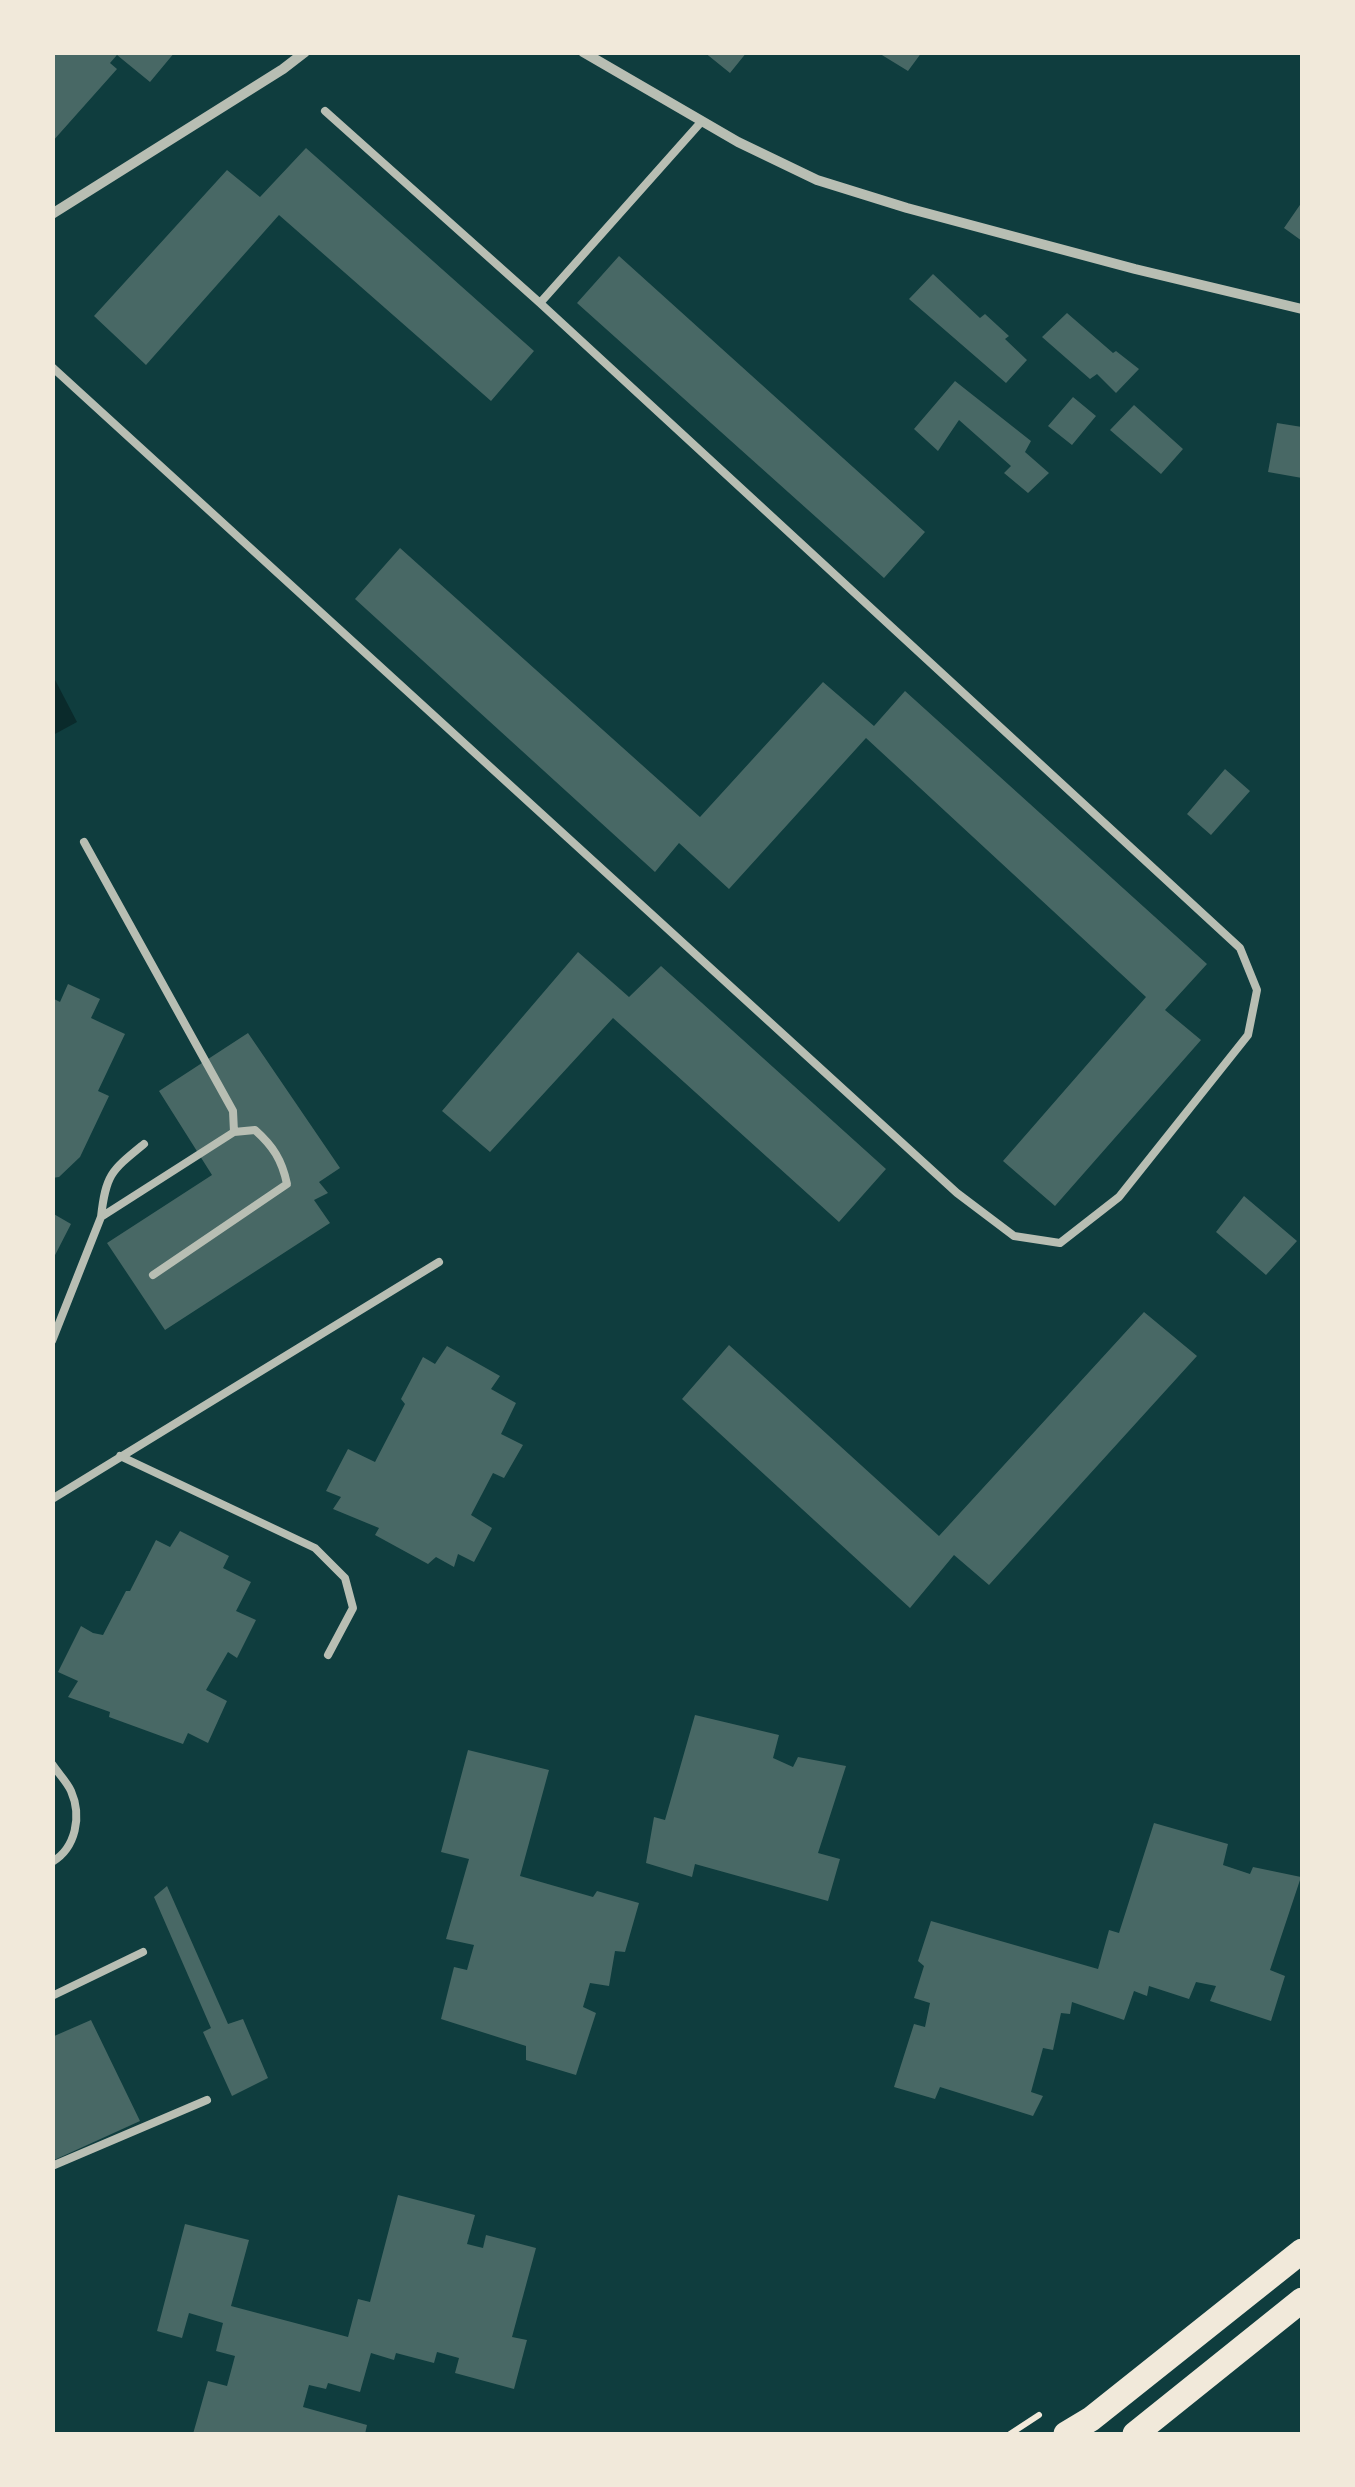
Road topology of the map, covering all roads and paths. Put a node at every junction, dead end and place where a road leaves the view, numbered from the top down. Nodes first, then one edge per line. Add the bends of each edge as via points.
1 (306, 52) edge
2 (583, 52) edge
3 (326, 111) dead end
4 (702, 121) junction
5 (52, 214) edge
6 (540, 303) junction
7 (1302, 309) edge
8 (52, 368) edge
9 (84, 842) dead end
10 (234, 1132) junction
11 (144, 1144) dead end
12 (101, 1217) junction
13 (439, 1262) dead end
14 (153, 1275) dead end
15 (52, 1341) edge
16 (120, 1456) junction
17 (52, 1499) edge
18 (328, 1656) dead end
19 (52, 1764) edge
20 (52, 1862) edge
21 (144, 1952) dead end
22 (52, 1996) edge
23 (207, 2100) dead end
24 (52, 2166) edge
25 (1302, 2251) edge
26 (1302, 2300) edge
27 (1066, 2434) edge
28 (1134, 2434) edge

1 - 5 street
2 - 4 street
3 - 6 lane
4 - 6 lane
4 - 7 street via 835,186
6 - 8 lane via 1240,948 1258,990 1248,1035 1119,1197 1060,1244 1014,1236 958,1193
9 - 10 lane via 233,1111
10 - 12 lane
10 - 14 lane via 255,1130 272,1146 286,1184
11 - 12 lane via 112,1170
12 - 15 lane
13 - 16 lane
16 - 17 lane
16 - 18 lane via 315,1548 344,1578 353,1608
19 - 20 lane via 72,1791 78,1826 63,1856
21 - 22 lane
23 - 24 lane
25 - 27 main road
26 - 28 main road

